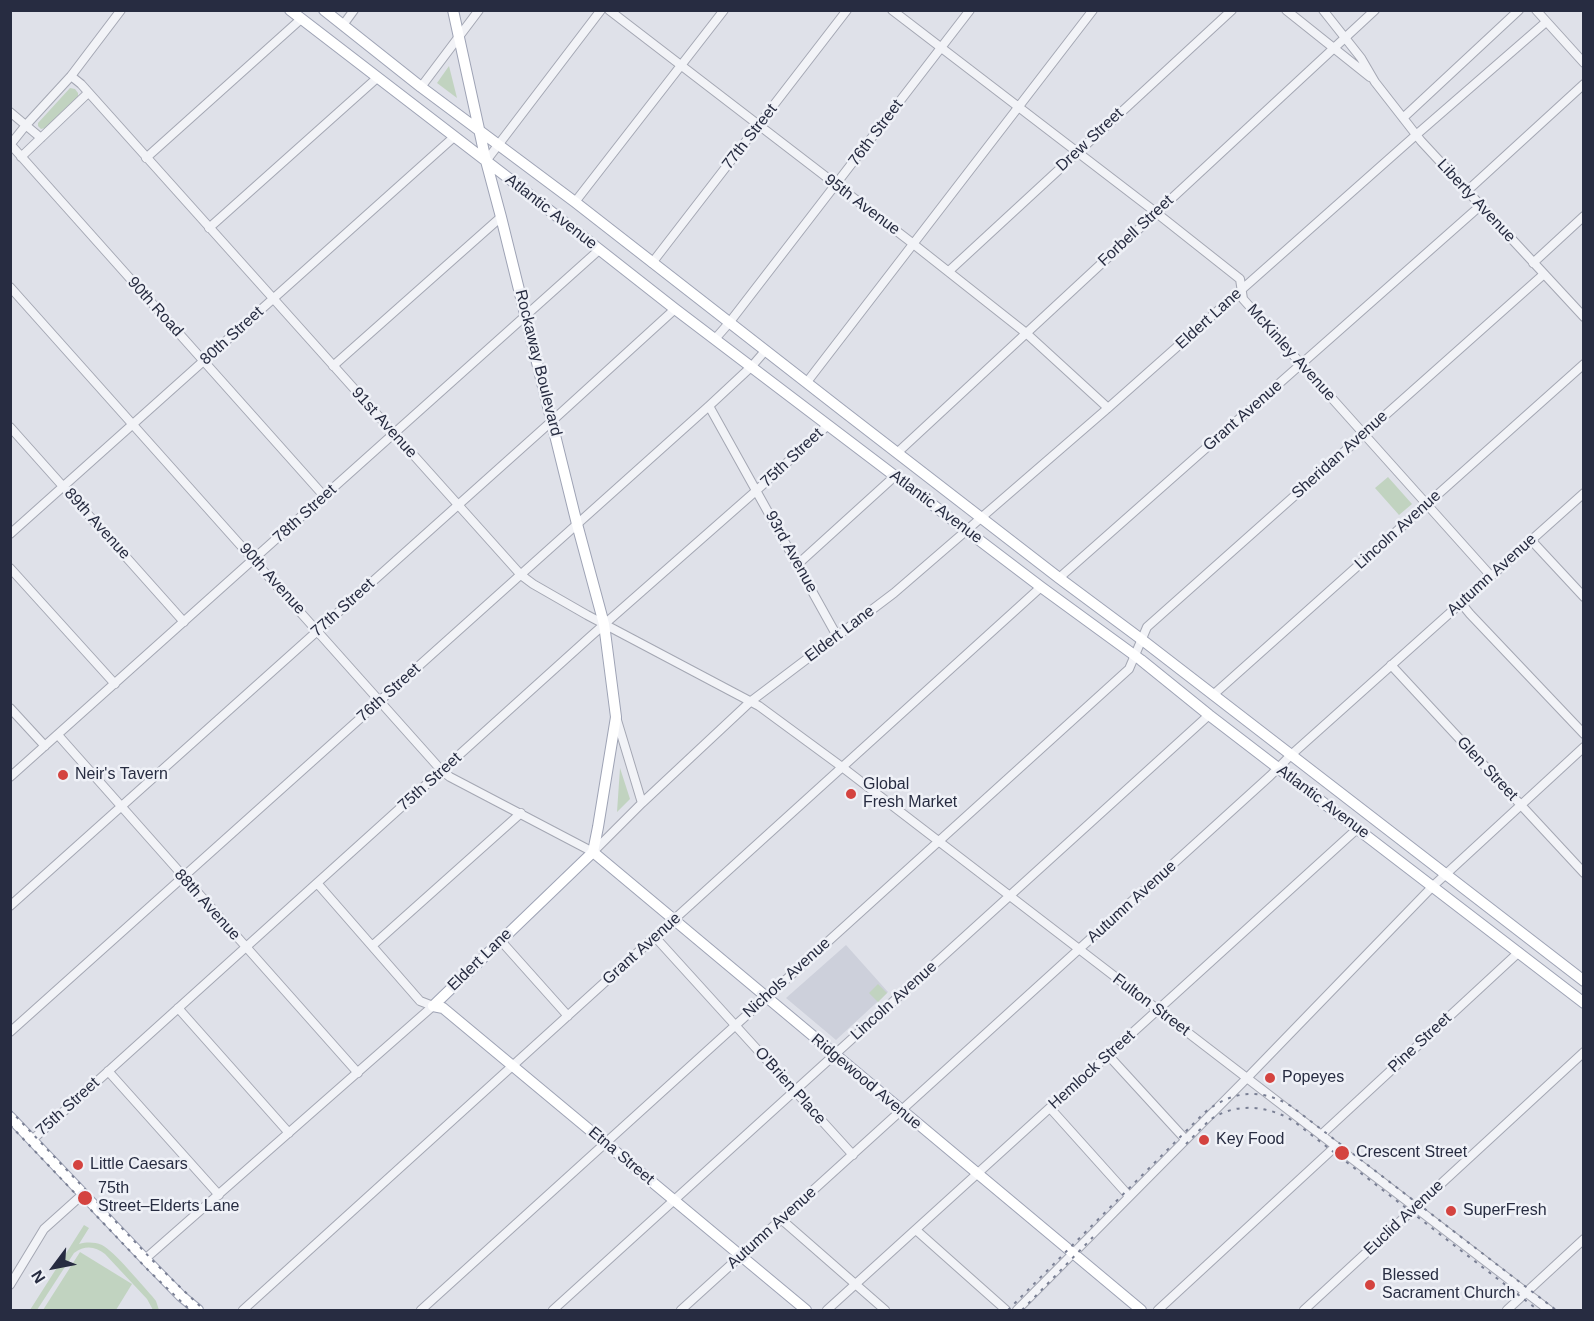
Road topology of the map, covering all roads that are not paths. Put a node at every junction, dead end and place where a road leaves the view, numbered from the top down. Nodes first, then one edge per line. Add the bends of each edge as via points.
1 (121, 10) edge
2 (290, 10) edge
3 (324, 10) edge
4 (354, 10) edge
5 (453, 10) edge
6 (479, 10) edge
7 (601, 10) edge
8 (609, 10) edge
9 (724, 10) edge
10 (847, 10) edge
11 (892, 10) edge
12 (970, 10) edge
13 (1093, 10) edge
14 (1232, 10) edge
15 (1286, 10) edge
16 (1296, 10) edge
17 (1323, 10) edge
18 (1375, 10) edge
19 (1519, 10) edge
20 (1536, 10) edge
21 (301, 19) junction
22 (1546, 22) junction
23 (1305, 25) junction
24 (343, 26) junction
25 (459, 37) junction
26 (1344, 39) junction
27 (941, 48) junction
28 (1334, 48) junction
29 (1584, 63) edge
30 (681, 66) junction
31 (71, 76) junction
32 (377, 78) junction
33 (1375, 82) junction
34 (1584, 84) edge
35 (421, 87) junction
36 (88, 93) junction
37 (1019, 108) junction
38 (10, 112) edge
39 (1402, 118) junction
40 (26, 125) junction
41 (759, 126) junction
42 (480, 132) junction
43 (1416, 135) junction
44 (454, 137) junction
45 (41, 138) junction
46 (11, 145) edge
47 (498, 146) junction
48 (1077, 152) junction
49 (21, 157) junction
50 (146, 158) junction
51 (486, 161) junction
52 (836, 185) junction
53 (1467, 191) junction
54 (575, 202) junction
55 (1480, 206) junction
56 (1156, 213) junction
57 (1584, 216) edge
58 (501, 217) junction
59 (209, 228) junction
60 (914, 244) junction
61 (599, 250) junction
62 (1533, 262) junction
63 (652, 263) junction
64 (949, 272) junction
65 (1544, 274) junction
66 (10, 287) edge
67 (1242, 290) junction
68 (273, 299) junction
69 (675, 309) junction
70 (526, 316) junction
71 (1584, 317) edge
72 (729, 323) junction
73 (1026, 333) junction
74 (716, 339) junction
75 (765, 351) junction
76 (204, 361) junction
77 (1301, 364) junction
78 (1584, 364) edge
79 (333, 366) junction
80 (752, 366) junction
81 (807, 382) junction
82 (709, 406) junction
83 (1108, 408) junction
84 (552, 421) junction
85 (134, 424) junction
86 (828, 425) junction
87 (10, 427) edge
88 (394, 434) junction
89 (1364, 434) junction
90 (897, 453) junction
91 (895, 476) junction
92 (64, 487) junction
93 (757, 490) junction
94 (1584, 494) edge
95 (324, 496) junction
96 (1426, 504) junction
97 (458, 506) junction
98 (982, 518) junction
99 (578, 524) junction
100 (967, 530) junction
101 (10, 534) edge
102 (1531, 540) junction
103 (254, 559) junction
104 (798, 564) junction
105 (10, 568) edge
106 (521, 575) junction
107 (1491, 576) junction
108 (1059, 578) junction
109 (1041, 587) junction
110 (1584, 597) edge
111 (1461, 603) junction
112 (184, 622) junction
113 (604, 624) junction
114 (318, 631) junction
115 (837, 636) junction
116 (1141, 639) junction
117 (1134, 655) junction
118 (1391, 665) junction
119 (114, 684) junction
120 (1213, 695) junction
121 (380, 701) junction
122 (750, 702) junction
123 (10, 708) edge
124 (1209, 715) junction
125 (616, 717) junction
126 (1584, 734) edge
127 (58, 735) junction
128 (45, 746) junction
129 (1584, 747) edge
130 (1291, 755) junction
131 (842, 767) junction
132 (1278, 768) junction
133 (442, 771) junction
134 (10, 777) edge
135 (642, 803) junction
136 (1520, 805) junction
137 (120, 808) junction
138 (521, 813) junction
139 (1358, 829) junction
140 (938, 841) junction
141 (593, 852) junction
142 (1584, 873) edge
143 (1446, 874) junction
144 (183, 878) junction
145 (317, 884) junction
146 (1433, 886) junction
147 (1010, 896) junction
148 (10, 906) edge
149 (673, 920) junction
150 (655, 937) junction
151 (501, 941) junction
152 (372, 946) junction
153 (246, 947) junction
154 (1080, 950) junction
155 (1519, 952) junction
156 (1584, 981) edge
157 (765, 997) junction
158 (1584, 1003) edge
159 (433, 1006) junction
160 (178, 1008) junction
161 (1158, 1010) junction
162 (568, 1016) junction
163 (735, 1025) junction
164 (10, 1032) edge
165 (1584, 1052) edge
166 (835, 1055) junction
167 (1108, 1055) junction
168 (513, 1065) junction
169 (108, 1071) junction
170 (358, 1073) junction
171 (1247, 1078) junction
172 (795, 1091) junction
173 (1050, 1108) junction
174 (902, 1111) junction
175 (10, 1117) edge
176 (289, 1133) junction
177 (1321, 1135) junction
178 (1185, 1139) junction
179 (32, 1140) junction
180 (605, 1143) junction
181 (1336, 1146) junction
182 (853, 1155) junction
183 (977, 1174) junction
184 (83, 1194) junction
185 (219, 1195) junction
186 (1129, 1196) junction
187 (675, 1200) junction
188 (1416, 1208) junction
189 (782, 1220) junction
190 (916, 1230) junction
191 (1584, 1239) edge
192 (1073, 1254) junction
193 (741, 1256) junction
194 (145, 1259) junction
195 (12, 1280) edge
196 (855, 1284) junction
197 (1526, 1293) junction
198 (198, 1311) edge
199 (243, 1311) edge
200 (421, 1311) edge
201 (553, 1311) edge
202 (681, 1311) edge
203 (806, 1311) edge
204 (827, 1311) edge
205 (885, 1311) edge
206 (1006, 1311) edge
207 (1017, 1311) edge
208 (1141, 1311) edge
209 (1158, 1311) edge
210 (1304, 1311) edge
211 (1507, 1311) edge
212 (1550, 1311) edge

1 - 31 street
2 - 21 main road, Atlantic Avenue
3 - 24 main road, Atlantic Avenue
4 - 24 street
5 - 25 main road, Rockaway Boulevard
6 - 25 street
7 - 47 street
8 - 30 street, 95th Avenue
9 - 30 street
10 - 41 street, 77th Street
11 - 27 street, McKinley Avenue
12 - 27 street, 76th Street
13 - 37 street
14 - 48 street, Drew Street
15 - 23 street, Liberty Avenue
16 - 23 street
17 - 26 street, Liberty Avenue
18 - 26 street, Forbell Street
19 - 39 street
20 - 22 street
21 - 32 main road, Atlantic Avenue
21 - 50 street
22 - 29 street
22 - 43 street, Eldert Lane
23 - 28 street, Liberty Avenue
24 - 35 main road, Atlantic Avenue
25 - 35 street
25 - 42 main road, Rockaway Boulevard
26 - 28 street, Forbell Street
26 - 33 street, Liberty Avenue
27 - 37 street, McKinley Avenue
27 - 52 street, 76th Street
28 - 33 street, Liberty Avenue
28 - 56 street, Forbell Street
30 - 41 street, 95th Avenue
30 - 54 street
31 - 36 street, 91st Avenue
31 - 40 street
32 - 44 main road, Atlantic Avenue
32 - 59 street
33 - 39 street, Liberty Avenue
34 - 53 street
35 - 42 main road, Atlantic Avenue
36 - 45 street
36 - 50 street, 91st Avenue
37 - 48 street, McKinley Avenue
37 - 60 street
38 - 40 street
39 - 43 street, Liberty Avenue
40 - 45 street
40 - 46 street
41 - 52 street, 95th Avenue
41 - 63 street, 77th Street
42 - 47 main road, Atlantic Avenue
42 - 51 main road, Rockaway Boulevard
43 - 53 street, Liberty Avenue
43 - 67 street, Eldert Lane
44 - 51 main road, Atlantic Avenue
44 - 68 street, 80th Street
45 - 49 street
46 - 49 street, 90th Road
47 - 51 street
47 - 54 main road, Atlantic Avenue
48 - 56 street, McKinley Avenue
48 - 64 street, Drew Street
49 - 76 street, 90th Road
50 - 59 street, 91st Avenue
51 - 58 main road, Rockaway Boulevard
51 - 61 main road, Atlantic Avenue
52 - 60 street, 95th Avenue
52 - 72 street, 76th Street
53 - 55 street, Liberty Avenue
54 - 63 main road, Atlantic Avenue
55 - 62 street, Liberty Avenue
55 - 77 street, Grant Avenue
56 - 67 street, McKinley Avenue via 1240,279
56 - 73 street, Forbell Street
57 - 62 street
58 - 70 main road, Rockaway Boulevard
58 - 79 street
59 - 68 street, 91st Avenue
60 - 64 street, 95th Avenue
60 - 81 street
61 - 69 main road, Atlantic Avenue
61 - 70 street, 78th Street
62 - 65 street, Liberty Avenue
63 - 72 main road, Atlantic Avenue
64 - 73 street, 95th Avenue
65 - 71 street, Liberty Avenue
65 - 89 street, Sheridan Avenue
66 - 85 street, 90th Avenue
67 - 77 street, McKinley Avenue via 1243,299
67 - 83 street, Eldert Lane
68 - 76 street, 80th Street
68 - 79 street, 91st Avenue
69 - 74 main road, Atlantic Avenue
69 - 84 street, 77th Street
70 - 84 main road, Rockaway Boulevard
70 - 88 street, 78th Street
72 - 74 street, 76th Street
72 - 75 main road, Atlantic Avenue
73 - 83 street, 95th Avenue
73 - 90 street, Forbell Street
74 - 80 main road, Atlantic Avenue
75 - 80 street, 76th Street
75 - 81 main road, Atlantic Avenue
76 - 85 street, 80th Street
76 - 95 street, 90th Road
77 - 89 street, McKinley Avenue
77 - 108 street, Grant Avenue
78 - 96 street, Lincoln Avenue
79 - 88 street, 91st Avenue
80 - 82 street, 76th Street
80 - 86 main road, Atlantic Avenue
81 - 90 main road, Atlantic Avenue
82 - 93 street, 93rd Avenue
82 - 99 street, 76th Street
83 - 98 street, Eldert Lane
84 - 97 street, 77th Street
84 - 99 main road, Rockaway Boulevard
85 - 92 street, 80th Street
85 - 103 street, 90th Avenue
86 - 91 main road, Atlantic Avenue
86 - 93 street, 75th Street
87 - 92 street, 89th Avenue
88 - 95 street, 78th Street
88 - 97 street, 91st Avenue
89 - 96 street, McKinley Avenue
89 - 116 street, Sheridan Avenue via 1147,627
90 - 98 main road, Atlantic Avenue
91 - 100 main road, Atlantic Avenue
91 - 104 street
92 - 101 street, 80th Street
92 - 112 street, 89th Avenue
93 - 104 street, 93rd Avenue
93 - 113 street, 75th Street
94 - 102 street, Autumn Avenue
95 - 103 street, 78th Street
96 - 107 street, McKinley Avenue
96 - 120 street, Lincoln Avenue
97 - 106 street, 91st Avenue
97 - 114 street, 77th Street
98 - 100 street, Eldert Lane
98 - 108 main road, Atlantic Avenue
99 - 106 street, 76th Street
99 - 113 main road, Rockaway Boulevard
100 - 109 main road, Atlantic Avenue
100 - 115 street, Eldert Lane
102 - 107 street, Autumn Avenue
102 - 110 street
103 - 112 street, 78th Street
103 - 114 street, 90th Avenue
104 - 115 street, 93rd Avenue
105 - 119 street
106 - 113 street, 91st Avenue
106 - 121 street, 76th Street
107 - 111 street, Autumn Avenue
108 - 116 main road, Atlantic Avenue
109 - 117 main road, Atlantic Avenue
109 - 131 street, Grant Avenue
111 - 118 street, Autumn Avenue
111 - 126 street
112 - 119 street, 78th Street
113 - 122 street, 91st Avenue
113 - 125 main road, Rockaway Boulevard
113 - 133 street, 75th Street
114 - 121 street, 90th Avenue
114 - 137 street, 77th Street
115 - 122 street, Eldert Lane
116 - 117 street, Nichols Avenue
116 - 120 main road, Atlantic Avenue
117 - 124 main road, Atlantic Avenue
117 - 140 street, Nichols Avenue via 1129,669
118 - 130 street, Autumn Avenue
118 - 136 street, Glen Street
119 - 127 street, 78th Street
120 - 130 main road, Atlantic Avenue
121 - 133 street, 90th Avenue
121 - 144 street, 76th Street
122 - 131 street, Fulton Street
122 - 135 street, Eldert Lane
123 - 128 street
124 - 132 main road, Atlantic Avenue
124 - 147 street, Lincoln Avenue
125 - 135 street, Rockaway Boulevard
125 - 141 main road, Rockaway Boulevard
127 - 128 street, 78th Street
127 - 137 street, 88th Avenue
128 - 134 street, 78th Street
129 - 136 street
130 - 132 street, Autumn Avenue
130 - 143 main road, Atlantic Avenue
131 - 140 street, Fulton Street
131 - 149 street, Grant Avenue
132 - 139 main road, Atlantic Avenue
132 - 154 street, Autumn Avenue
133 - 138 street, 90th Avenue
133 - 145 street, 75th Street
135 - 141 street, Eldert Lane
136 - 142 street, Glen Street
136 - 143 street
137 - 144 street, 88th Avenue
137 - 148 street, 77th Street
138 - 141 street, 90th Avenue
138 - 152 street
139 - 146 main road, Atlantic Avenue
139 - 161 street, Hemlock Street
140 - 147 street, Fulton Street
140 - 157 street, Nichols Avenue
141 - 149 main road, Ridgewood Avenue
141 - 151 main road, Eldert Lane
143 - 146 street
143 - 156 main road, Atlantic Avenue
144 - 153 street, 88th Avenue
144 - 164 street, 76th Street
145 - 152 street
145 - 153 street, 75th Street
146 - 155 main road, Atlantic Avenue
146 - 171 street
147 - 154 street, Fulton Street
147 - 166 street, Lincoln Avenue
149 - 150 street, Grant Avenue
149 - 157 main road, Ridgewood Avenue
150 - 162 street, Grant Avenue
150 - 163 street, O'Brien Place
151 - 159 main road, Eldert Lane
151 - 162 street
152 - 159 street via 420,1001
153 - 160 street, 75th Street
153 - 170 street, 88th Avenue
154 - 161 street, Fulton Street
154 - 174 street, Autumn Avenue
155 - 158 main road, Atlantic Avenue
155 - 177 street, Pine Street
157 - 163 street, Nichols Avenue
157 - 166 main road, Ridgewood Avenue
159 - 168 main road, Etna Street via 443,1008
159 - 170 street, Eldert Lane
160 - 169 street, 75th Street
160 - 176 street
161 - 167 street, Hemlock Street
161 - 171 street, Fulton Street
162 - 168 street, Grant Avenue
163 - 172 street, O'Brien Place
163 - 180 street, Nichols Avenue
165 - 188 street, Euclid Avenue
166 - 172 street, Lincoln Avenue
166 - 174 main road, Ridgewood Avenue
167 - 173 street, Hemlock Street
167 - 178 street
168 - 180 main road, Etna Street
168 - 199 street, Grant Avenue
169 - 179 street, 75th Street
169 - 185 street
170 - 176 street, Eldert Lane
171 - 177 street, Fulton Street
171 - 178 street
172 - 182 street, O'Brien Place
172 - 187 street, Lincoln Avenue
173 - 183 street, Hemlock Street
173 - 186 street
174 - 182 street, Autumn Avenue
174 - 183 main road, Ridgewood Avenue
175 - 179 main road
176 - 185 street, Eldert Lane
177 - 181 street, Fulton Street
178 - 186 street
179 - 184 main road
180 - 187 main road, Etna Street
180 - 200 street, Nichols Avenue
181 - 188 street, Fulton Street
181 - 209 street
182 - 189 street, Autumn Avenue
183 - 190 street, Hemlock Street
183 - 192 main road, Ridgewood Avenue
184 - 194 main road
184 - 195 street via 44,1229
185 - 194 street, Eldert Lane
186 - 192 street
187 - 193 main road, Etna Street
187 - 201 street, Lincoln Avenue
188 - 197 street, Fulton Street
188 - 210 street, Euclid Avenue
189 - 193 street, Autumn Avenue
189 - 196 street
190 - 196 street, Hemlock Street
190 - 206 street
191 - 197 street
192 - 207 street
192 - 208 main road, Ridgewood Avenue
193 - 202 street, Autumn Avenue
193 - 203 main road, Etna Street
194 - 198 main road
196 - 204 street, Hemlock Street
196 - 205 street
197 - 211 street
197 - 212 street, Fulton Street

